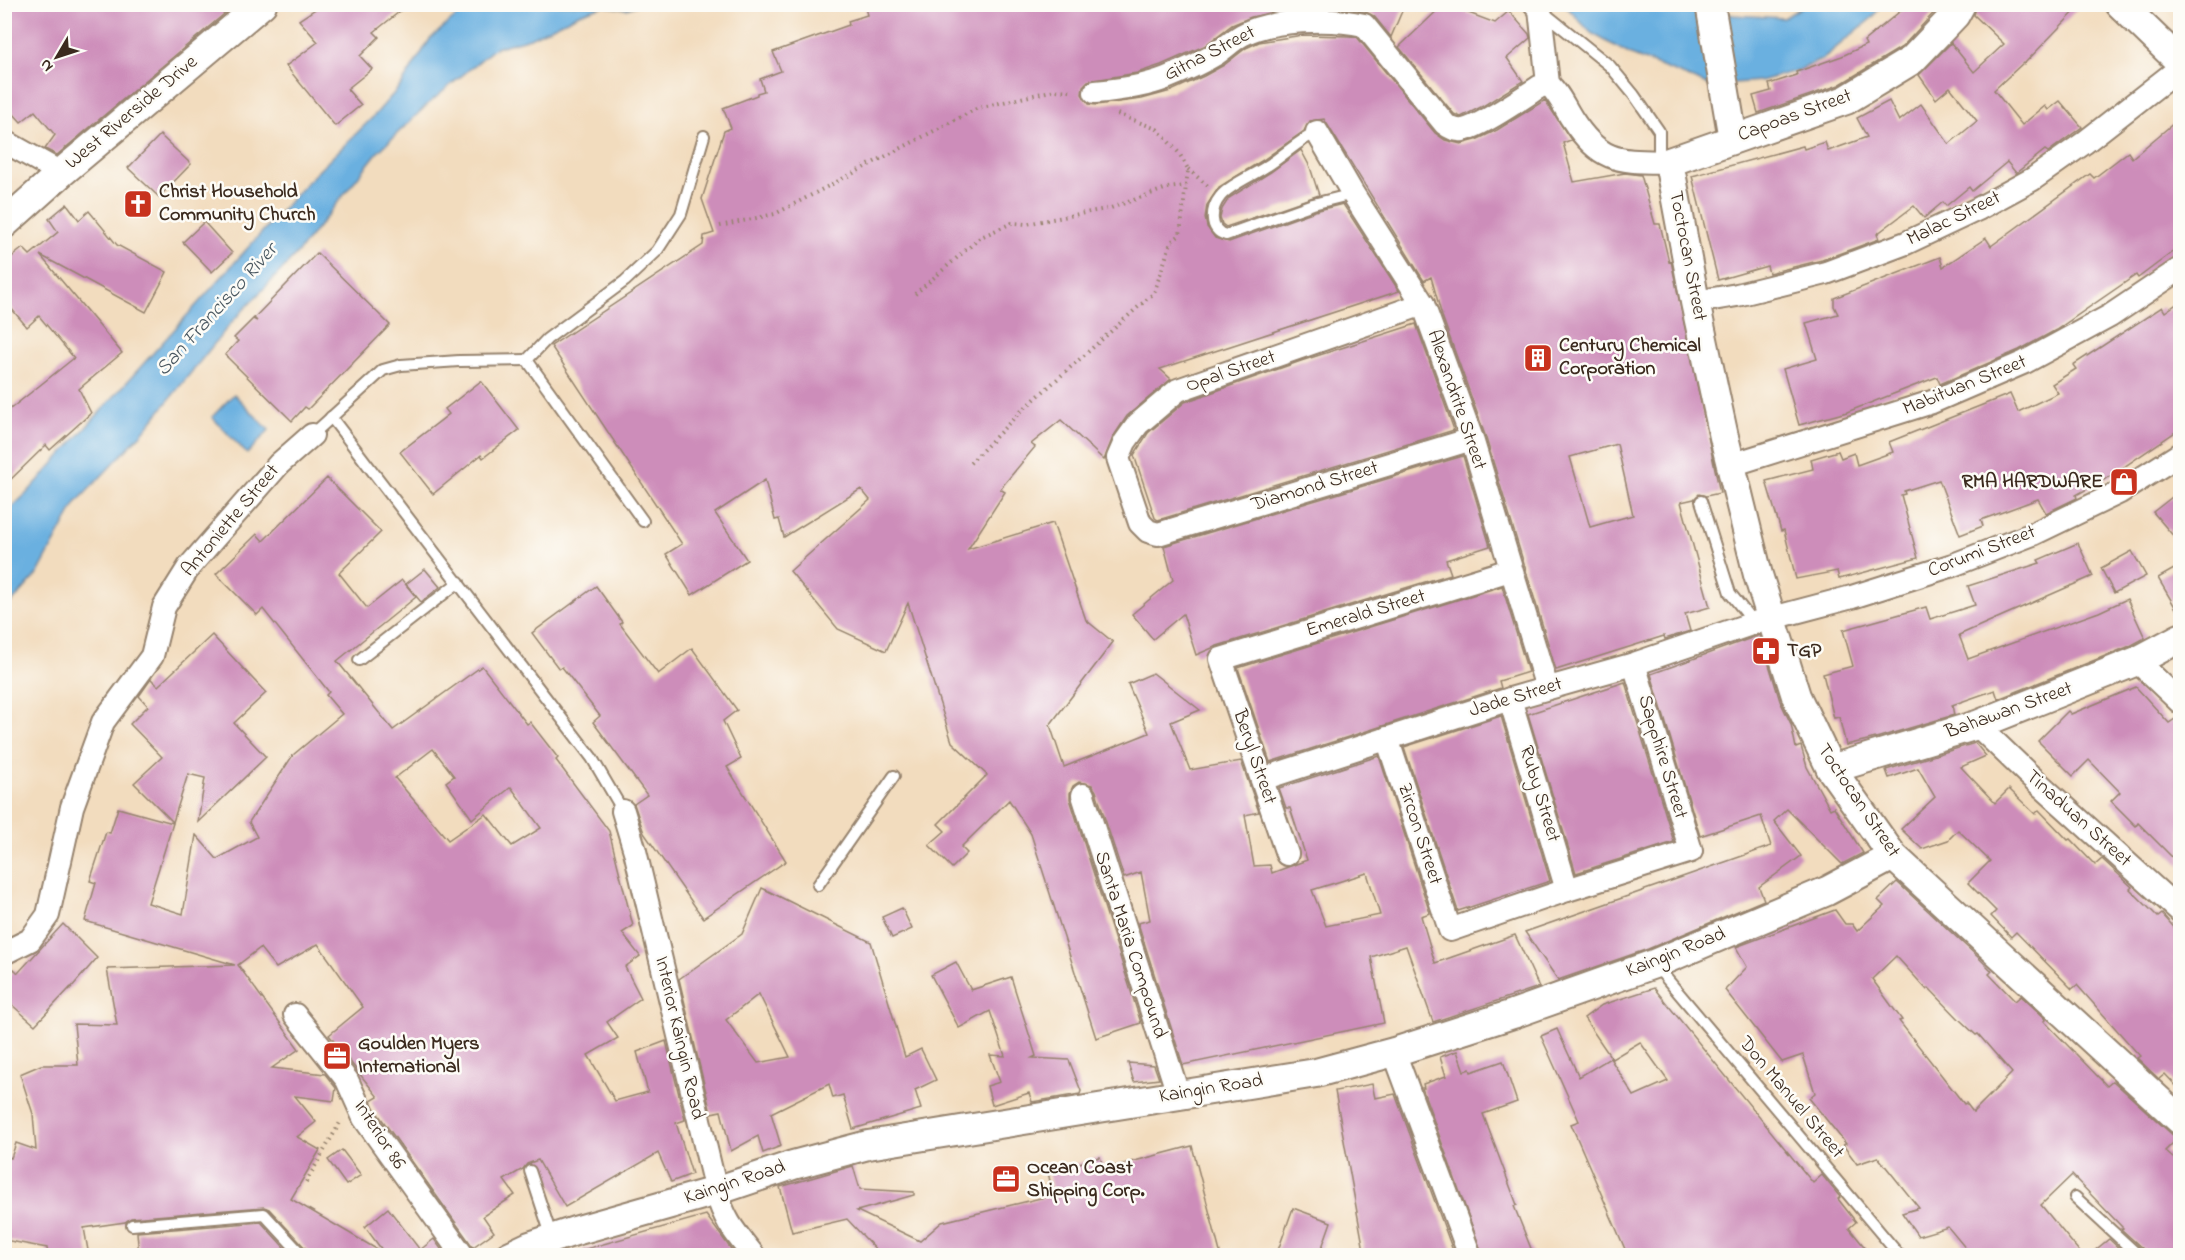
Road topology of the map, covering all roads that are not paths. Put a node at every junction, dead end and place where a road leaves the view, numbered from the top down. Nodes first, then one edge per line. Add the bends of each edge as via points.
1 (262, 4) edge
2 (1710, 4) edge
3 (1961, 4) edge
4 (2120, 4) edge
5 (1538, 7) edge
6 (2181, 63) edge
7 (2181, 68) edge
8 (1548, 84) junction
9 (1095, 92) road end
10 (1317, 132) joint
11 (704, 136) dead end
12 (1733, 139) junction
13 (4, 141) edge
14 (1664, 161) junction
15 (61, 173) junction
16 (1353, 194) junction
17 (4, 224) edge
18 (2181, 268) edge
19 (1695, 302) junction
20 (1423, 304) junction
21 (527, 360) junction
22 (331, 417) junction
23 (312, 435) joint
24 (1472, 439) junction
25 (2181, 454) edge
26 (1731, 465) junction
27 (1701, 501) dead end
28 (643, 521) dead end
29 (1158, 534) joint
30 (1510, 570) junction
31 (459, 582) junction
32 (1762, 621) junction
33 (2181, 638) edge
34 (1221, 659) joint
35 (359, 660) dead end
36 (2137, 661) junction
37 (1634, 664) junction
38 (1547, 688) junction
39 (1510, 699) junction
40 (2181, 702) edge
41 (1977, 725) junction
42 (1387, 738) junction
43 (1832, 769) junction
44 (894, 776) dead end
45 (1262, 779) junction
46 (1083, 795) dead end
47 (623, 811) joint
48 (1287, 854) dead end
49 (1893, 856) junction
50 (818, 885) dead end
51 (1567, 890) junction
52 (2181, 911) edge
53 (4, 953) edge
54 (1654, 964) junction
55 (295, 1014) dead end
56 (1394, 1052) junction
57 (1178, 1094) junction
58 (2181, 1120) edge
59 (530, 1171) dead end
60 (716, 1191) junction
61 (2075, 1197) dead end
62 (132, 1225) dead end
63 (552, 1239) junction
64 (303, 1256) edge
65 (463, 1256) edge
66 (509, 1256) edge
67 (754, 1256) edge
68 (1470, 1256) edge
69 (1900, 1256) edge
70 (2139, 1256) edge

1 - 15 street, West Riverside Drive
2 - 12 street
3 - 12 street, Capoas Street via 1912,60 1846,100
4 - 6 street
5 - 8 street
5 - 14 lane via 1610,66 1634,95 1659,131
7 - 19 street, Malac Street via 2033,179 1978,209 1906,243 1826,273
8 - 9 street, Gitna Street via 1479,123 1456,130 1445,123 1368,28 1356,23 1320,22 1273,25 1253,31 1167,78 1137,87
8 - 14 street via 1588,142 1600,152 1630,161
10 - 16 street, Alexandrite Street
10 - 16 lane via 1220,196 1213,221 1220,233 1226,235
11 - 21 lane via 681,214 657,251 625,281 547,339
12 - 14 street, Capoas Street
13 - 15 street
14 - 19 street, Toctocan Street
15 - 17 street, West Riverside Drive
16 - 20 street, Alexandrite Street
18 - 26 street, Mabituan Street via 2110,316 2025,362 1932,402
19 - 26 street, Toctocan Street
20 - 24 street, Alexandrite Street
20 - 29 street, Opal Street via 1178,390 1146,417 1125,442 1118,458 1140,523
21 - 22 lane, Antoniette Street via 401,365 383,370
21 - 28 lane
22 - 23 lane, Antoniette Street
22 - 31 lane
23 - 53 street, Antoniette Street via 279,465 189,567 164,607 152,656 103,722 72,807 48,915 30,940
24 - 29 street, Diamond Street
24 - 30 street, Alexandrite Street
25 - 32 street, Corumi Street via 2120,492 2033,534 1919,576
26 - 32 street, Toctocan Street via 1758,575
27 - 32 lane via 1730,593
30 - 34 street, Emerald Street
30 - 38 street, Alexandrite Street
31 - 35 lane
31 - 47 lane via 592,758
32 - 37 street, Jade Street
32 - 43 street, Toctocan Street
33 - 36 street, Bahawan Street
34 - 45 street, Beryl Street
36 - 40 street
36 - 41 street, Bahawan Street
37 - 38 street, Jade Street
37 - 51 street, Sapphire Street via 1691,851
38 - 39 street, Jade Street
39 - 42 street, Jade Street
39 - 51 street, Ruby Street
41 - 43 street, Bahawan Street
41 - 52 street, Tinaduan Street
42 - 45 street, Jade Street
42 - 51 street, Zircon Street via 1450,930
43 - 49 street, Toctocan Street
44 - 50 lane
45 - 48 street, Beryl Street
46 - 57 street, Santa Maria Compound
47 - 60 street, Interior Kaingin Road
49 - 54 street, Kaingin Road via 1827,891
49 - 58 street, Toctocan Street
54 - 56 street, Kaingin Road
54 - 69 lane, Don Manuel Street
55 - 65 street, Interior 86 via 347,1080 364,1118
56 - 57 street, Kaingin Road via 1316,1073
56 - 68 street
57 - 60 street, Kaingin Road via 868,1146 793,1165
59 - 63 lane
60 - 63 street, Kaingin Road
60 - 67 street, Interior Kaingin Road via 722,1214
61 - 70 lane
62 - 64 lane via 264,1214
63 - 66 street, Kaingin Road

